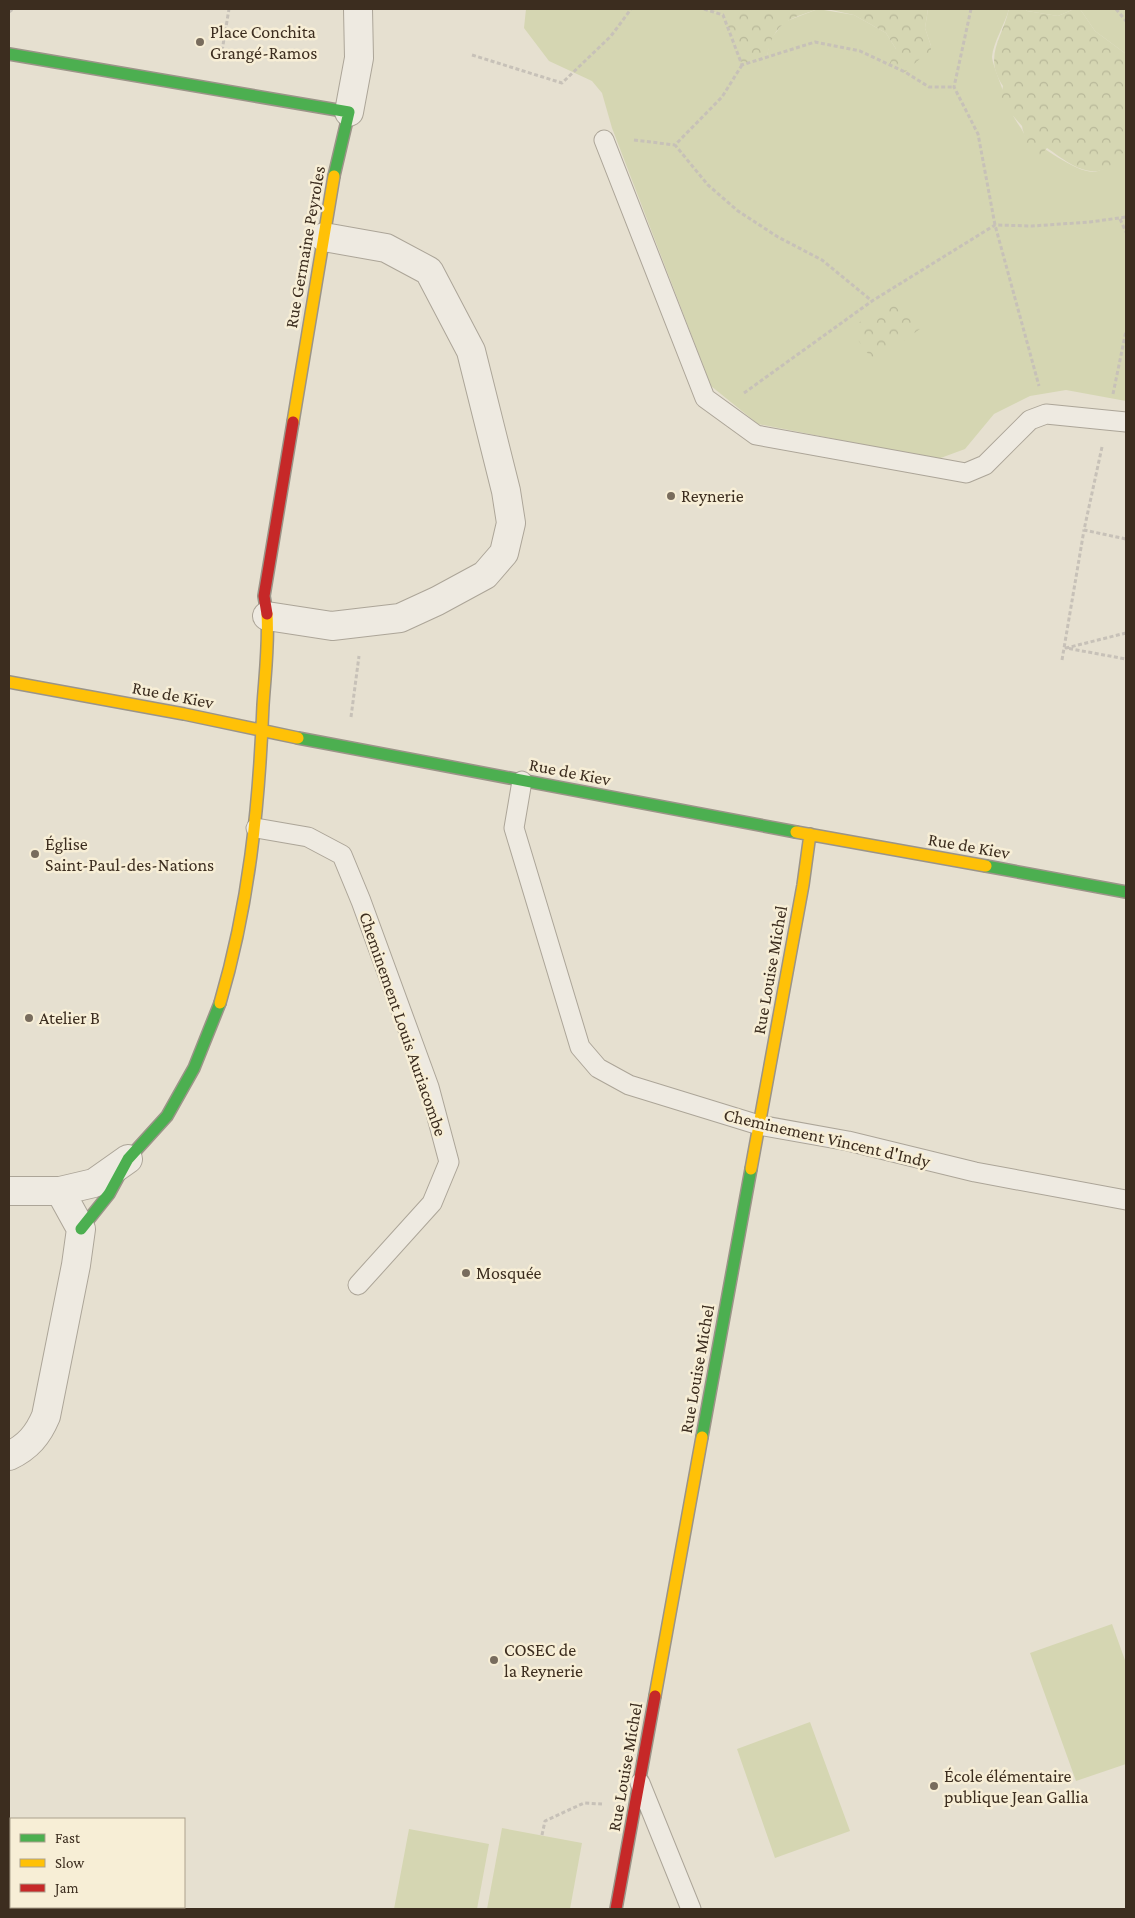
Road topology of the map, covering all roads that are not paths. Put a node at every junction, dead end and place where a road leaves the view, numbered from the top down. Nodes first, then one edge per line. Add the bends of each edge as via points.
1 (358, 9) edge
2 (9, 54) edge
3 (349, 112) junction
4 (604, 140) road end
5 (324, 237) junction
6 (1126, 422) edge
7 (267, 616) junction
8 (9, 682) edge
9 (262, 731) junction
10 (522, 780) junction
11 (256, 828) junction
12 (810, 834) junction
13 (1126, 892) edge
14 (759, 1126) junction
15 (128, 1160) junction
16 (9, 1191) edge
17 (60, 1191) junction
18 (1126, 1200) edge
19 (81, 1229) junction
20 (358, 1285) dead end
21 (9, 1456) edge
22 (640, 1782) junction
23 (616, 1909) edge
24 (691, 1909) edge

1 - 3 street via 358,58
2 - 3 street
3 - 5 street, Rue Germaine Peyroles
4 - 6 lane via 705,398 756,435 966,473 985,465 1030,420 1046,414
5 - 7 street, Rue Germaine Peyroles via 264,596
5 - 7 street via 386,248 429,271 471,351 511,523 504,552 485,575 400,618 332,626
7 - 9 street, Rue Germaine Peyroles
8 - 9 street, Rue de Kiev
9 - 10 street, Rue de Kiev via 347,750
9 - 11 street, Rue Germaine Peyroles
10 - 12 street, Rue de Kiev
10 - 14 lane, Cheminement Vincent d'Indy via 514,828 580,1048 598,1068 629,1084
11 - 15 street, Rue Germaine Peyroles via 234,956 218,1010 194,1068 167,1116
11 - 20 lane, Cheminement Louis Auriacombe via 308,837 342,855 429,1087 449,1162 432,1203
12 - 13 street, Rue de Kiev
12 - 14 street, Rue Louise Michel via 804,885
14 - 18 lane, Cheminement Vincent d'Indy via 848,1141 975,1172
14 - 22 street, Rue Louise Michel
15 - 17 street via 94,1183
15 - 19 street, Rue Germaine Peyroles via 109,1194
16 - 17 street
17 - 19 street
19 - 21 street via 46,1416 38,1434
22 - 23 street, Rue Louise Michel
22 - 24 lane

